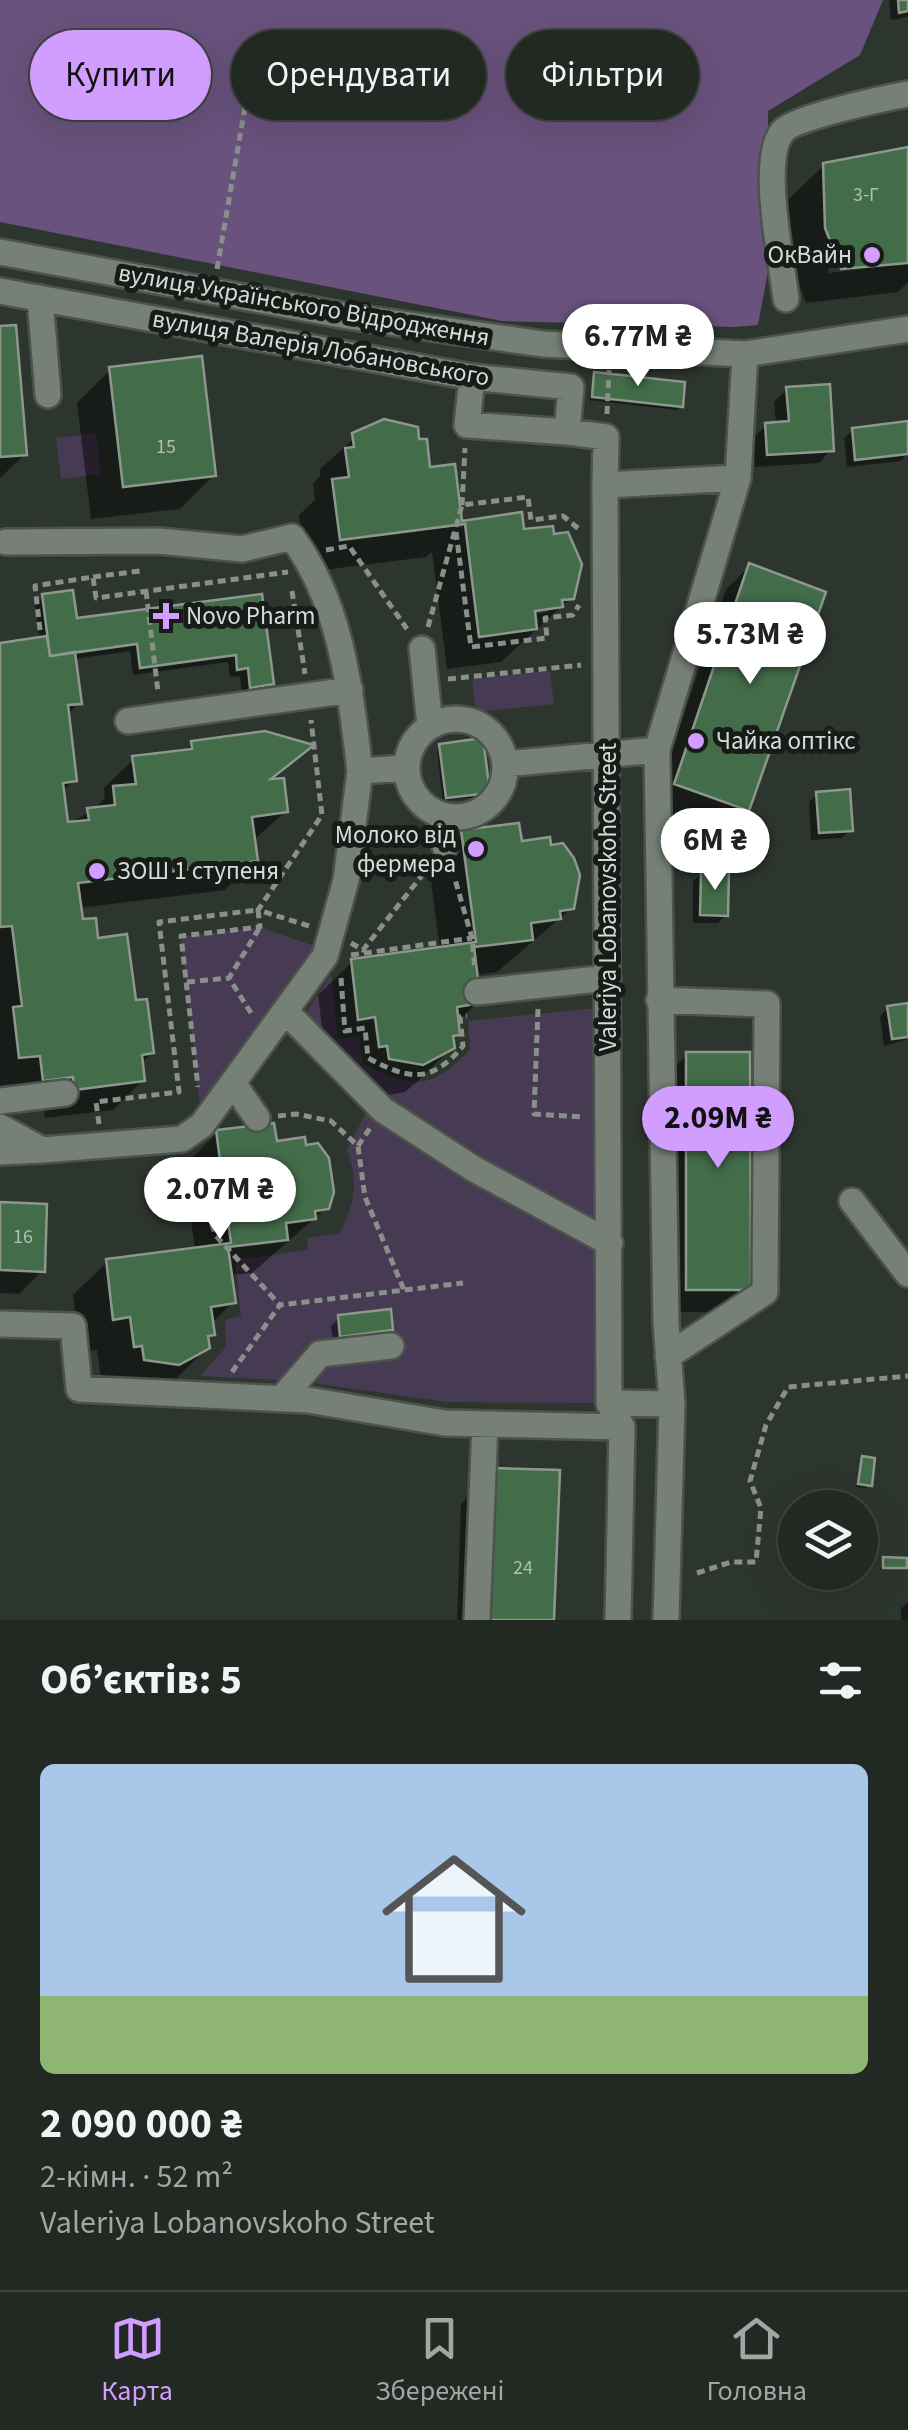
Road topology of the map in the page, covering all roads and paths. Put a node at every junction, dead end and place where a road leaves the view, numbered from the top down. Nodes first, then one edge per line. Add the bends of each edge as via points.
1 (908, 94) edge
2 (242, 120) edge
3 (0, 252) edge
4 (0, 291) edge
5 (212, 292) junction
6 (40, 298) junction
7 (786, 299) dead end
8 (383, 322) junction
9 (908, 329) edge
10 (610, 349) junction
11 (745, 354) junction
12 (378, 359) junction
13 (472, 377) junction
14 (48, 395) dead end
15 (467, 425) junction
16 (567, 432) junction
17 (606, 436) junction
18 (738, 478) junction
19 (605, 485) junction
20 (462, 505) junction
21 (456, 532) junction
22 (2, 541) edge
23 (586, 544) dead end
24 (349, 546) dead end
25 (140, 571) dead end
26 (93, 578) junction
27 (146, 591) junction
28 (582, 599) dead end
29 (40, 630) dead end
30 (422, 649) junction
31 (606, 662) junction
32 (426, 682) junction
33 (350, 690) junction
34 (308, 696) junction
35 (161, 716) junction
36 (128, 721) dead end
37 (430, 726) junction
38 (657, 750) junction
39 (608, 755) junction
40 (505, 764) junction
41 (406, 768) junction
42 (360, 771) junction
43 (442, 816) junction
44 (445, 846) junction
45 (258, 910) junction
46 (260, 926) junction
47 (331, 933) junction
48 (363, 950) junction
49 (229, 978) junction
50 (608, 978) junction
51 (186, 982) junction
52 (538, 986) junction
53 (477, 992) joint
54 (659, 1000) junction
55 (285, 1011) junction
56 (266, 1037) junction
57 (233, 1082) junction
58 (65, 1093) dead end
59 (0, 1102) edge
60 (96, 1102) dead end
61 (257, 1118) joint
62 (609, 1118) junction
63 (0, 1128) edge
64 (192, 1132) junction
65 (42, 1150) junction
66 (0, 1152) edge
67 (852, 1201) dead end
68 (610, 1243) junction
69 (908, 1274) edge
70 (463, 1284) dead end
71 (404, 1290) junction
72 (280, 1306) junction
73 (0, 1324) edge
74 (390, 1346) dead end
75 (668, 1356) junction
76 (908, 1376) edge
77 (216, 1394) junction
78 (282, 1398) junction
79 (610, 1403) junction
80 (672, 1404) junction
81 (485, 1424) junction
82 (622, 1428) junction
83 (697, 1573) dead end
84 (477, 1620) edge
85 (618, 1620) edge
86 (666, 1620) edge

1 - 7 street via 796,122 776,142 772,178
2 - 5 path
3 - 5 street, вулиця Українського Відродження
4 - 6 street, вулиця Валерія Лобановського
5 - 8 street, вулиця Українського Відродження
6 - 12 street, вулиця Валерія Лобановського
6 - 14 street
8 - 10 street, вулиця Українського Відродження
8 - 12 street
9 - 11 street, вулиця Українського Відродження
10 - 11 street, вулиця Українського Відродження
10 - 17 path
11 - 18 street, Valeriya Lobanovskoho Street
12 - 13 street, вулиця Валерія Лобановського
13 - 15 street
13 - 16 street, вулиця Валерія Лобановського via 572,387
15 - 16 street
15 - 20 path
16 - 17 street
17 - 19 street
18 - 19 street
18 - 38 street, Valeriya Lobanovskoho Street
19 - 31 street, Valeriya Lobanovskoho Street
20 - 21 path
20 - 23 path via 528,497 531,520 563,516
21 - 28 path via 472,647 547,638 545,618 573,616
21 - 30 path
22 - 33 street via 160,541 242,549 292,538 318,572
24 - 30 path
25 - 26 path
26 - 27 path via 96,598
26 - 29 path via 35,586
27 - 34 path via 290,572
27 - 35 path
30 - 32 street
31 - 32 path
31 - 39 street, Valeriya Lobanovskoho Street
32 - 37 street
33 - 34 street
33 - 42 street
34 - 35 street
34 - 45 path via 322,815
35 - 36 street
37 - 40 street via 462,719 479,724 492,734
37 - 41 street
38 - 39 street
38 - 54 street, Valeriya Lobanovskoho Street
39 - 40 street
39 - 50 street, Valeriya Lobanovskoho Street
40 - 43 street via 504,780 487,807 474,815
41 - 42 street
41 - 43 street via 416,798
42 - 47 street via 346,880
43 - 44 street
44 - 48 path
44 - 48 path via 472,938
45 - 46 path
45 - 47 path
45 - 60 path via 159,922 178,1092
46 - 49 path
46 - 51 path via 181,936
47 - 55 street via 325,956
48 - 53 path via 339,960 346,1031 365,1028 368,1058 398,1074 445,1067 463,1046 460,1017 479,1014
49 - 51 path
49 - 56 path
50 - 52 street
50 - 62 street, Valeriya Lobanovskoho Street
51 - 64 path
52 - 53 street
52 - 62 path via 534,1114
54 - 75 street, Valeriya Lobanovskoho Street
54 - 75 street via 768,1004 766,1292
55 - 56 street
55 - 68 street via 383,1110
56 - 57 street
57 - 61 street
57 - 64 street
58 - 59 street
61 - 71 path via 296,1114 331,1121 358,1146 365,1197
62 - 68 street, Valeriya Lobanovskoho Street
63 - 65 street
64 - 65 street
64 - 72 path via 216,1236
65 - 66 street
67 - 69 street
68 - 79 street, Valeriya Lobanovskoho Street
70 - 71 path
71 - 72 path
72 - 77 path
73 - 77 street via 73,1326 79,1389
74 - 78 street via 320,1354
75 - 80 street, Valeriya Lobanovskoho Street
76 - 83 path via 788,1387 766,1425 750,1481 761,1508 756,1562
77 - 78 street
78 - 81 street
79 - 80 street
79 - 82 street, Valeriya Lobanovskoho Street
80 - 86 street, Valeriya Lobanovskoho Street
81 - 82 street
81 - 84 street
82 - 85 street, Valeriya Lobanovskoho Street

